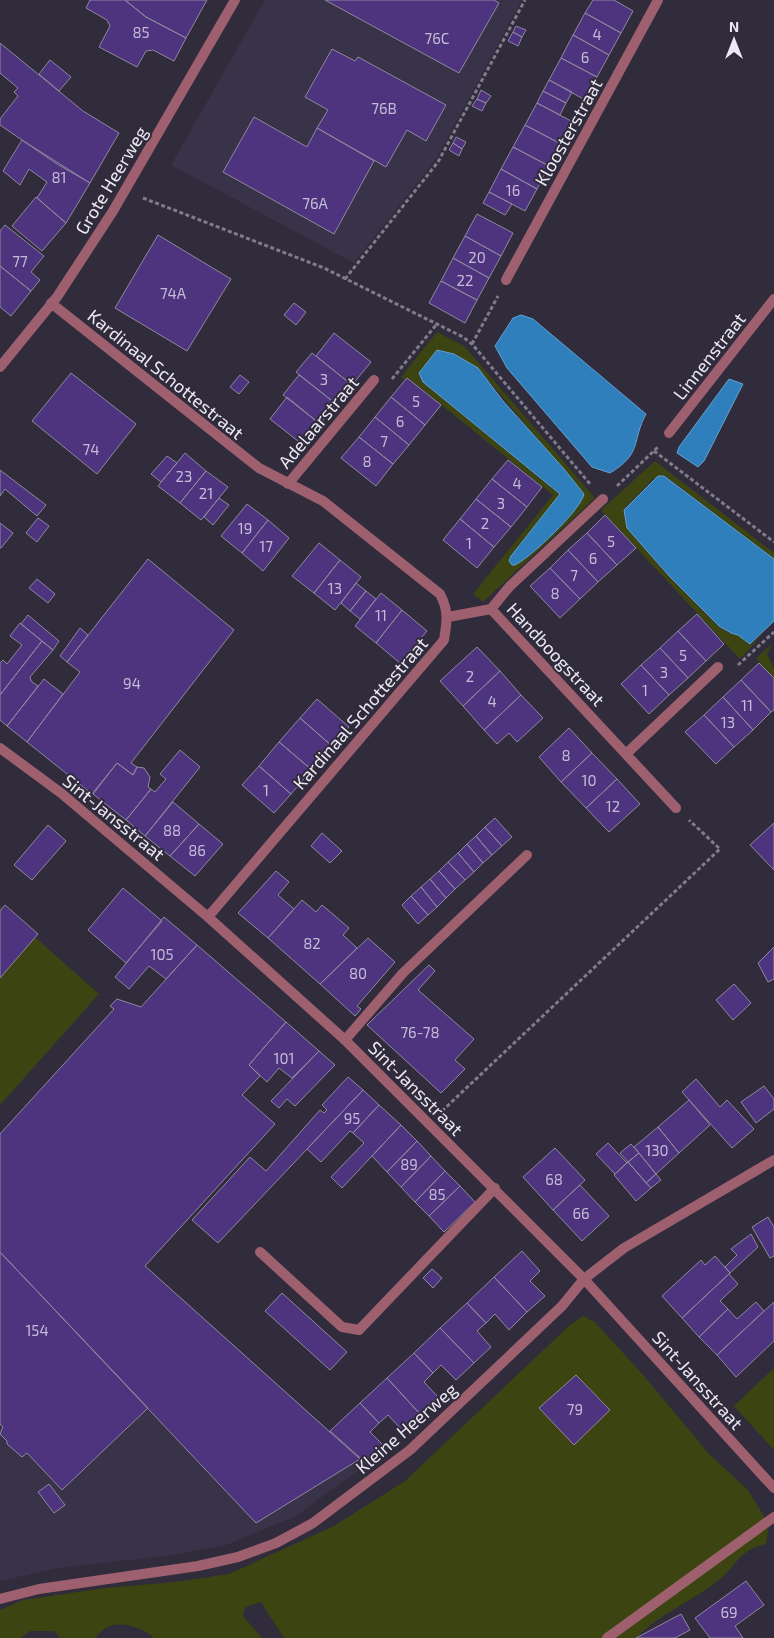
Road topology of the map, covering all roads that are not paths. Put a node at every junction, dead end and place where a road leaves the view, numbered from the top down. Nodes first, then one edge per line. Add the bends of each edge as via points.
1 (235, 0) edge
2 (658, 0) edge
3 (506, 280) road end
4 (774, 299) edge
5 (51, 304) junction
6 (0, 367) edge
7 (374, 380) road end
8 (669, 433) road end
9 (288, 484) junction
10 (603, 499) road end
11 (492, 609) junction
12 (448, 618) junction
13 (718, 667) road end
14 (0, 748) edge
15 (626, 754) junction
16 (676, 808) road end
17 (527, 856) dead end
18 (208, 916) junction
19 (345, 1040) junction
20 (774, 1160) edge
21 (495, 1188) junction
22 (260, 1252) dead end
23 (584, 1279) junction
24 (774, 1488) edge
25 (774, 1517) edge
26 (0, 1599) edge
27 (607, 1638) edge

1 - 5 street, Grote Heerweg via 126,191
2 - 3 street, Kloosterstraat
4 - 8 street, Linnenstraat
5 - 6 street, Grote Heerweg
5 - 9 street, Kardinaal Schottestraat via 259,468
7 - 9 street, Adelaarstraat
9 - 12 street, Kardinaal Schottestraat via 323,501 440,594
10 - 11 street via 510,586
11 - 12 street, Handboogstraat
11 - 15 street, Handboogstraat
12 - 18 street, Kardinaal Schottestraat via 444,640
13 - 15 street
14 - 18 street, Sint-Jansstraat via 60,793
15 - 16 street, Handboogstraat
17 - 19 street via 403,973
18 - 19 street, Sint-Jansstraat
19 - 21 street, Sint-Jansstraat
20 - 23 street, Kleine Heerweg via 624,1248
21 - 22 street via 359,1330 342,1327
21 - 23 street, Sint-Jansstraat
23 - 24 street, Sint-Jansstraat
23 - 26 street, Kleine Heerweg via 562,1306 410,1450 313,1524 238,1557 198,1566 39,1589
25 - 27 street

